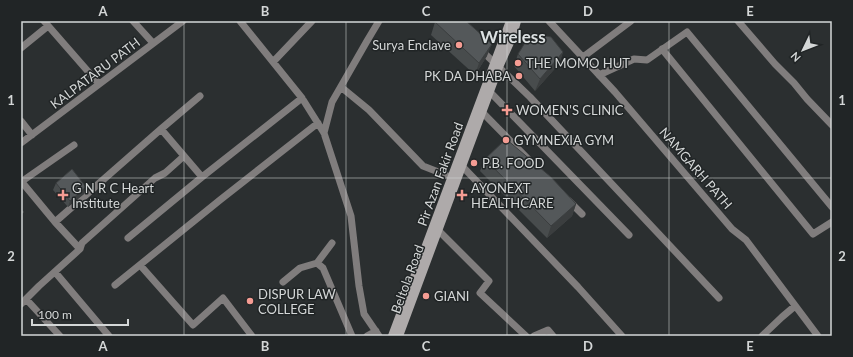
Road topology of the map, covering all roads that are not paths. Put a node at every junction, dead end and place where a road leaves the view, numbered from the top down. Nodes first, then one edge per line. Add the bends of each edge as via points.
1 (133, 21) edge
2 (183, 21) edge
3 (240, 21) edge
4 (312, 21) edge
5 (379, 21) edge
6 (510, 21) edge
7 (517, 21) edge
8 (550, 21) edge
9 (631, 21) edge
10 (738, 21) edge
11 (46, 23) edge
12 (153, 43) junction
13 (478, 47) edge
14 (21, 48) edge
15 (662, 49) junction
16 (583, 57) junction
17 (273, 62) junction
18 (494, 62) junction
19 (599, 75) junction
20 (99, 84) junction
21 (341, 87) junction
22 (490, 92) junction
23 (200, 96) dead end
24 (302, 98) junction
25 (482, 112) junction
26 (21, 122) edge
27 (318, 124) junction
28 (832, 125) edge
29 (161, 129) junction
30 (324, 134) junction
31 (32, 135) junction
32 (21, 144) edge
33 (74, 145) dead end
34 (184, 156) junction
35 (533, 164) edge
36 (462, 166) junction
37 (446, 175) dead end
38 (202, 177) junction
39 (21, 181) edge
40 (566, 197) edge
41 (832, 207) edge
42 (582, 214) dead end
43 (56, 222) junction
44 (832, 222) edge
45 (436, 227) junction
46 (628, 235) dead end
47 (128, 238) dead end
48 (332, 244) dead end
49 (80, 250) junction
50 (317, 263) junction
51 (140, 265) junction
52 (55, 272) junction
53 (283, 282) dead end
54 (115, 285) dead end
55 (719, 298) dead end
56 (24, 302) edge
57 (795, 306) junction
58 (378, 334) edge
59 (105, 335) edge
60 (60, 336) edge
61 (252, 336) edge
62 (352, 336) edge
63 (367, 336) edge
64 (392, 336) edge
65 (399, 336) edge
66 (526, 336) edge
67 (534, 336) edge
68 (553, 336) edge
69 (622, 336) edge
70 (762, 336) edge
71 (818, 336) edge

1 - 12 street
2 - 12 street, KALPATARU PATH
3 - 17 street
4 - 17 street
5 - 21 street
6 - 18 main road, Pir Azan Fakir Road
7 - 18 main road, Pir Azan Fakir Road via 513,36
8 - 16 street, NAMGARH PATH
9 - 16 street
10 - 28 street
11 - 14 street
11 - 20 street
12 - 20 street, KALPATARU PATH
13 - 18 street
15 - 19 street via 647,60 634,59
15 - 41 street via 687,32
15 - 44 street via 813,234
16 - 19 street, NAMGARH PATH
17 - 24 street
18 - 22 main road, Pir Azan Fakir Road
18 - 45 main road, Pir Azan Fakir Road
18 - 55 street via 535,102
19 - 57 street, NAMGARH PATH via 732,229 746,240
20 - 31 street, KALPATARU PATH
21 - 30 street via 332,102
21 - 37 street via 369,110 423,166
22 - 25 main road, Pir Azan Fakir Road
22 - 46 street
23 - 29 street
24 - 27 street
24 - 38 street
25 - 35 street
25 - 36 main road, Pir Azan Fakir Road
26 - 31 street
27 - 30 street
27 - 51 street
29 - 34 street
29 - 43 street
30 - 58 street via 351,216 358,286 364,314
31 - 32 street, KALPATARU PATH
33 - 39 street
34 - 38 street
34 - 49 street via 82,242
36 - 45 main road, Pir Azan Fakir Road
36 - 69 street via 578,286
38 - 47 street
39 - 43 street
40 - 42 street
43 - 49 street
45 - 64 main road, Pir Azan Fakir Road
45 - 65 main road, Beltola Road
45 - 66 street via 489,281 480,293
48 - 50 street
49 - 52 street
50 - 53 street via 300,268
50 - 62 street via 323,268
51 - 54 street
51 - 61 street via 193,325 223,298
52 - 56 street
52 - 59 street
56 - 60 street
57 - 70 street
57 - 71 street, NAMGARH PATH
58 - 63 street
67 - 68 street via 548,330

